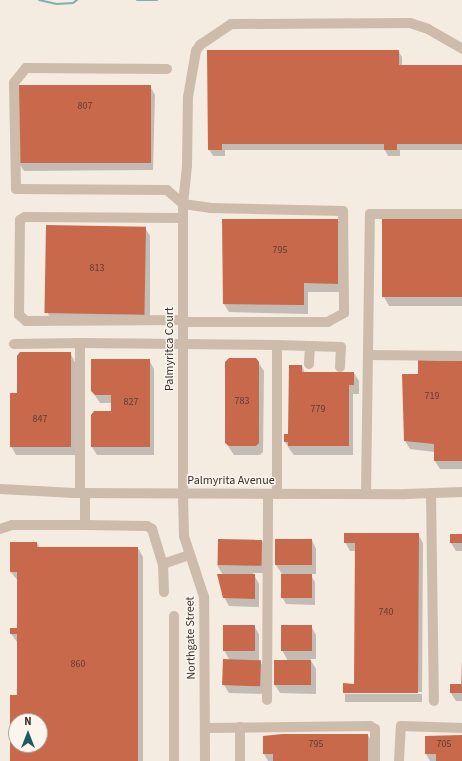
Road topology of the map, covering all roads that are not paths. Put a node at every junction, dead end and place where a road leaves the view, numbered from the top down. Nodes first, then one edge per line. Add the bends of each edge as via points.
1 (462, 49) edge
2 (167, 69) dead end
3 (183, 204) junction
4 (462, 214) edge
5 (183, 218) junction
6 (183, 321) junction
7 (80, 343) junction
8 (14, 344) dead end
9 (183, 344) junction
10 (277, 345) junction
11 (310, 346) junction
12 (368, 355) junction
13 (462, 356) edge
14 (309, 364) dead end
15 (340, 367) dead end
16 (0, 489) edge
17 (462, 492) edge
18 (82, 493) junction
19 (430, 493) junction
20 (183, 494) junction
21 (272, 494) junction
22 (366, 494) junction
23 (84, 525) junction
24 (0, 529) edge
25 (189, 555) junction
26 (162, 564) junction
27 (164, 592) dead end
28 (174, 616) dead end
29 (267, 700) dead end
30 (434, 701) dead end
31 (240, 727) junction
32 (205, 728) junction
33 (462, 728) edge
34 (174, 761) edge
35 (205, 761) edge
36 (240, 761) edge
37 (375, 761) edge
38 (399, 761) edge

1 - 3 street, Palmyritca Court via 428,28 410,23 231,24 200,44 196,50 188,98 187,165
2 - 3 street via 26,68 14,83 16,189 167,190
3 - 5 street, Palmyritca Court
3 - 6 street via 245,209 343,211 344,314 328,322
4 - 12 street via 370,214
5 - 6 street, Palmyritca Court
5 - 6 street via 25,217 20,220 19,315 26,321
6 - 9 street, Palmyritca Court
7 - 8 street
7 - 9 street
7 - 18 street
9 - 10 street
9 - 20 street, Palmyritca Court
10 - 11 street
10 - 21 street
11 - 14 street
11 - 15 street via 341,347
12 - 13 street
12 - 22 street
16 - 18 street, Palmyrita Avenue
17 - 19 street, Palmyrita Avenue
18 - 20 street, Palmyrita Avenue
18 - 23 street
19 - 22 street, Palmyrita Avenue
19 - 30 street
20 - 21 street, Palmyrita Avenue
20 - 25 street, Northgate Street via 184,536
21 - 22 street, Palmyrita Avenue
21 - 29 street
23 - 24 street via 12,525
23 - 26 street via 147,526 152,529
25 - 26 street
25 - 32 street, Northgate Street via 204,597
26 - 27 street
28 - 34 street
31 - 32 street
31 - 36 street
31 - 37 street via 370,726 375,729
32 - 35 street, Northgate Street
33 - 38 street via 401,726

